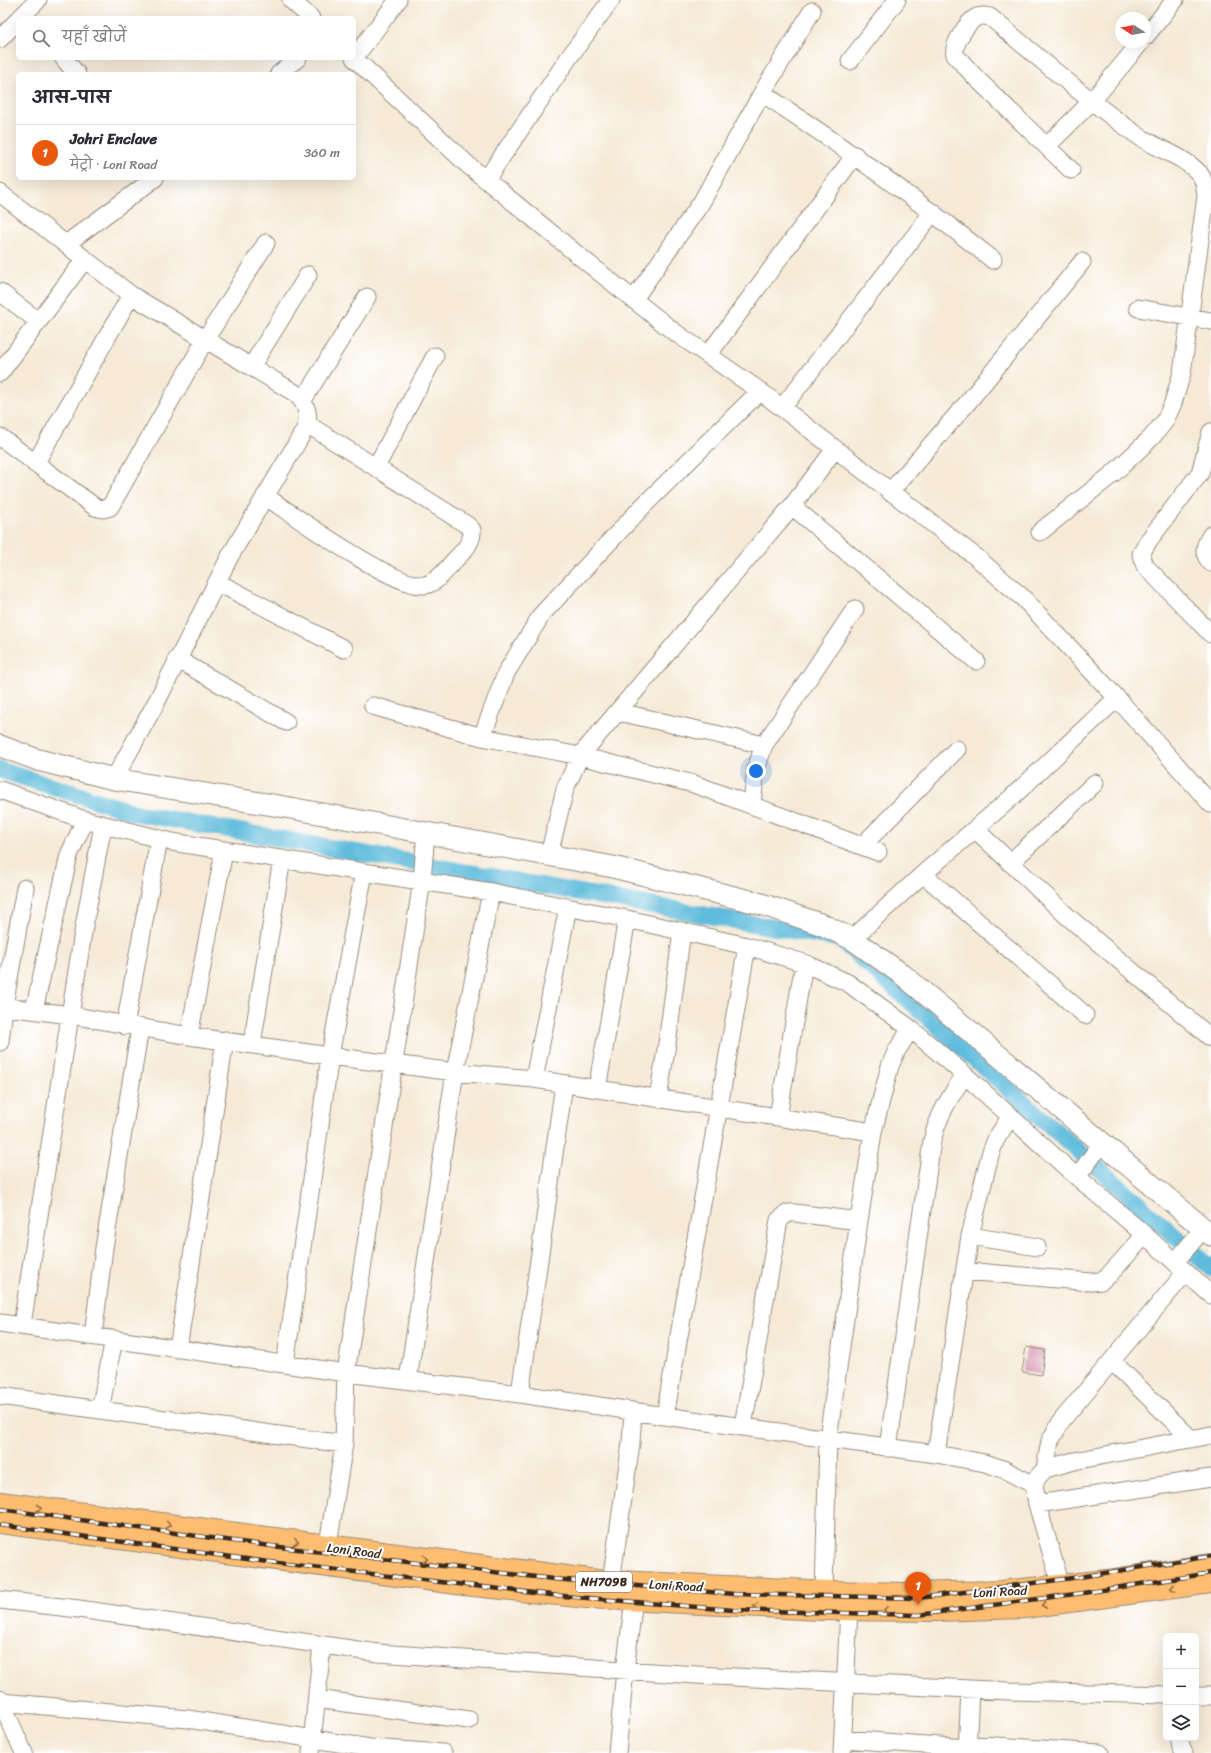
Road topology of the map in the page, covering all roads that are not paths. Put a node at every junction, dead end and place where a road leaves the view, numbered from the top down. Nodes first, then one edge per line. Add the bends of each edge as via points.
1 (38, 0) edge
2 (398, 0) edge
3 (612, 0) edge
4 (897, 0) edge
5 (1175, 0) edge
6 (812, 11) dead end
7 (22, 16) edge
8 (16, 22) edge
9 (1151, 30) edge
10 (0, 39) edge
11 (1136, 48) edge
12 (356, 55) edge
13 (65, 60) edge
14 (296, 60) edge
15 (356, 60) edge
16 (850, 61) dead end
17 (76, 72) edge
18 (281, 72) edge
19 (762, 92) junction
20 (1092, 101) junction
21 (1047, 146) junction
22 (855, 155) junction
23 (1071, 170) dead end
24 (152, 180) edge
25 (486, 180) junction
26 (0, 193) edge
27 (933, 212) junction
28 (266, 243) dead end
29 (66, 244) junction
30 (85, 259) junction
31 (994, 260) dead end
32 (1082, 262) dead end
33 (308, 276) dead end
34 (0, 292) edge
35 (131, 294) junction
36 (367, 297) dead end
37 (634, 299) junction
38 (1138, 308) dead end
39 (1190, 318) junction
40 (38, 321) junction
41 (1211, 321) edge
42 (205, 340) junction
43 (708, 355) junction
44 (435, 356) dead end
45 (2, 366) edge
46 (252, 367) junction
47 (760, 391) junction
48 (303, 400) junction
49 (782, 408) junction
50 (307, 424) junction
51 (1211, 432) edge
52 (0, 437) edge
53 (835, 449) junction
54 (35, 464) junction
55 (376, 467) junction
56 (890, 492) junction
57 (265, 496) junction
58 (792, 506) junction
59 (1040, 532) dead end
60 (1211, 535) edge
61 (1211, 563) edge
62 (217, 582) junction
63 (855, 609) dead end
64 (1211, 634) edge
65 (344, 649) dead end
66 (177, 659) junction
67 (976, 661) dead end
68 (1117, 698) junction
69 (373, 706) dead end
70 (619, 712) junction
71 (286, 722) dead end
72 (482, 736) junction
73 (764, 745) junction
74 (0, 746) edge
75 (957, 749) dead end
76 (580, 756) junction
77 (114, 778) junction
78 (1095, 783) dead end
79 (0, 790) edge
80 (752, 804) junction
81 (1211, 804) edge
82 (85, 820) junction
83 (103, 825) junction
84 (975, 829) junction
85 (159, 839) junction
86 (425, 840) junction
87 (224, 851) junction
88 (549, 855) junction
89 (282, 859) junction
90 (1010, 863) junction
91 (364, 872) junction
92 (422, 874) junction
93 (923, 874) junction
94 (25, 888) dead end
95 (491, 892) junction
96 (568, 907) junction
97 (627, 919) junction
98 (682, 931) junction
99 (852, 939) junction
100 (748, 946) junction
101 (804, 963) junction
102 (2, 1006) edge
103 (34, 1010) junction
104 (70, 1015) junction
105 (1085, 1015) dead end
106 (133, 1027) junction
107 (911, 1029) junction
108 (189, 1036) junction
109 (1211, 1038) edge
110 (225, 1040) junction
111 (0, 1042) edge
112 (252, 1044) junction
113 (330, 1056) junction
114 (394, 1064) junction
115 (455, 1072) junction
116 (965, 1075) junction
117 (534, 1080) junction
118 (564, 1084) junction
119 (597, 1089) junction
120 (658, 1098) junction
121 (718, 1108) junction
122 (1011, 1116) junction
123 (778, 1117) junction
124 (874, 1132) junction
125 (1089, 1161) junction
126 (859, 1221) junction
127 (1145, 1235) junction
128 (970, 1236) junction
129 (1037, 1247) dead end
130 (1192, 1249) edge
131 (965, 1271) junction
132 (1211, 1295) edge
133 (0, 1323) edge
134 (22, 1325) junction
135 (93, 1336) junction
136 (114, 1339) junction
137 (178, 1349) junction
138 (1112, 1361) junction
139 (285, 1364) junction
140 (346, 1374) junction
141 (408, 1380) junction
142 (520, 1394) junction
143 (0, 1396) edge
144 (100, 1410) junction
145 (633, 1411) junction
146 (666, 1416) junction
147 (743, 1426) junction
148 (1211, 1435) edge
149 (828, 1438) junction
150 (1191, 1439) junction
151 (344, 1444) junction
152 (888, 1448) junction
153 (936, 1454) junction
154 (1046, 1469) junction
155 (1211, 1478) edge
156 (1034, 1485) junction
157 (0, 1503) edge
158 (1037, 1504) junction
159 (0, 1522) edge
160 (326, 1556) junction
161 (1211, 1565) edge
162 (611, 1582) junction
163 (1211, 1582) edge
164 (1061, 1586) junction
165 (824, 1592) junction
166 (634, 1599) junction
167 (0, 1600) edge
168 (849, 1609) junction
169 (322, 1646) junction
170 (625, 1670) junction
171 (846, 1683) junction
172 (970, 1689) junction
173 (1199, 1696) edge
174 (1211, 1696) edge
175 (317, 1699) junction
176 (1163, 1699) edge
177 (1, 1700) edge
178 (468, 1720) dead end
179 (1179, 1741) edge
180 (312, 1746) edge
181 (843, 1746) edge
182 (967, 1748) edge
183 (24, 1753) edge
184 (444, 1753) edge
185 (618, 1753) edge
186 (1100, 1753) edge
187 (1184, 1753) edge

1 - 7 street
2 - 12 street
3 - 25 street via 570,56
4 - 16 street
5 - 9 street
6 - 19 street
8 - 10 street
11 - 20 street
13 - 17 street
14 - 18 street
15 - 25 street
19 - 22 street
19 - 37 street via 701,203
20 - 21 street
20 - 21 street via 990,18 982,15 970,22 955,44 955,55
20 - 39 street via 1139,137 1187,163 1200,174 1204,182 1206,196
21 - 23 street
22 - 27 street
22 - 43 street
24 - 29 street
25 - 37 street
26 - 29 street
27 - 31 street
27 - 49 street
28 - 42 street
29 - 30 street
30 - 35 street
30 - 40 street
32 - 56 street via 968,402
33 - 46 street
34 - 40 street
35 - 42 street
35 - 54 street
36 - 48 street
37 - 43 street
38 - 39 street
39 - 41 street
39 - 59 street via 1182,373 1165,421 1115,472
40 - 45 street
42 - 46 street
42 - 54 street via 110,507 95,507
43 - 47 street
44 - 55 street
46 - 48 street
47 - 49 street
47 - 72 street via 644,506 542,614 506,673
48 - 50 street via 308,414
49 - 53 street
50 - 55 street
50 - 57 street
51 - 64 street via 1200,473 1141,554 1145,566
52 - 54 street
53 - 56 street
53 - 58 street
55 - 57 street via 472,530 469,544 441,575 429,584 416,585 368,563
56 - 68 street via 976,557 1023,598
57 - 62 street
58 - 67 street
58 - 70 street
60 - 61 street via 1204,552
62 - 65 street
62 - 66 street
63 - 73 street
66 - 71 street
66 - 77 street
68 - 81 street
68 - 84 street
69 - 72 street
70 - 73 street
70 - 76 street
72 - 76 street
73 - 80 street via 755,775
74 - 77 street via 38,760
75 - 80 street via 870,849
76 - 80 street via 694,784
76 - 88 street via 565,789
77 - 86 street
78 - 90 street
79 - 82 street
82 - 83 street
82 - 103 street via 69,855
83 - 85 street
83 - 104 street
84 - 90 street
84 - 93 street
85 - 87 street
85 - 106 street
86 - 88 street
86 - 92 street
87 - 89 street
87 - 108 street
88 - 99 street via 613,867 758,903 823,925
89 - 91 street
89 - 112 street
90 - 109 street via 1067,916
91 - 92 street
91 - 113 street
92 - 95 street
92 - 114 street
93 - 99 street
93 - 105 street
94 - 102 street
95 - 96 street
95 - 115 street
96 - 97 street
96 - 117 street
97 - 98 street
97 - 119 street
98 - 100 street
98 - 120 street via 668,1044
99 - 125 street via 903,975
100 - 101 street
100 - 121 street
101 - 107 street via 848,983
101 - 123 street
102 - 103 street
102 - 111 street
103 - 104 street
104 - 106 street
104 - 134 street
106 - 108 street
106 - 135 street
107 - 116 street
107 - 124 street via 890,1066
108 - 110 street
110 - 112 street
110 - 137 street
112 - 113 street
113 - 114 street
113 - 139 street
114 - 115 street
114 - 140 street
115 - 117 street
115 - 141 street
116 - 122 street
116 - 152 street via 940,1115 932,1141
117 - 118 street
118 - 119 street
118 - 142 street
119 - 120 street
120 - 121 street
121 - 123 street
121 - 146 street
122 - 125 street
122 - 128 street via 996,1139 990,1155
123 - 124 street
124 - 126 street
125 - 127 street
125 - 130 street
126 - 147 street via 795,1213 788,1213 779,1220
126 - 149 street
127 - 130 street
127 - 131 street via 1101,1281
128 - 129 street
128 - 131 street
130 - 132 street
130 - 138 street
131 - 153 street
133 - 134 street
134 - 135 street
135 - 136 street
136 - 137 street
136 - 144 street
137 - 139 street
138 - 150 street
138 - 154 street via 1056,1429 1050,1441
139 - 140 street
140 - 141 street
140 - 151 street
141 - 142 street
142 - 145 street
143 - 144 street
144 - 151 street
145 - 146 street
145 - 162 street via 631,1443
146 - 147 street
147 - 149 street
148 - 150 street
149 - 152 street
149 - 165 street
150 - 154 street via 1074,1461
151 - 160 street
152 - 153 street
153 - 156 street via 991,1465
154 - 156 street
155 - 158 street
156 - 158 street
157 -> 160 highway, Loni Road / NH709B
158 - 164 street
159 - 160 highway, Loni Road / NH709B
160 -> 162 highway, Loni Road / NH709B
160 - 166 highway, Loni Road / NH709B via 464,1584 587,1597
161 - 164 highway, Loni Road / NH709B
162 - 165 highway, Loni Road / NH709B
163 -> 168 highway, Loni Road / NH709B via 1024,1607 937,1610
164 - 165 highway, Loni Road / NH709B via 1001,1592
168 -> 166 highway, Loni Road / NH709B
166 - 170 street
167 - 169 street via 79,1609
168 - 171 street
169 - 170 street via 394,1655
169 - 175 street
170 - 171 street
170 - 185 street
171 - 172 street
171 - 181 street
172 - 176 street
172 - 182 street
173 - 174 street
175 - 178 street
175 - 180 street
177 - 180 street via 188,1719
177 - 183 street
179 - 187 street
180 - 184 street
181 - 182 street
182 - 186 street

